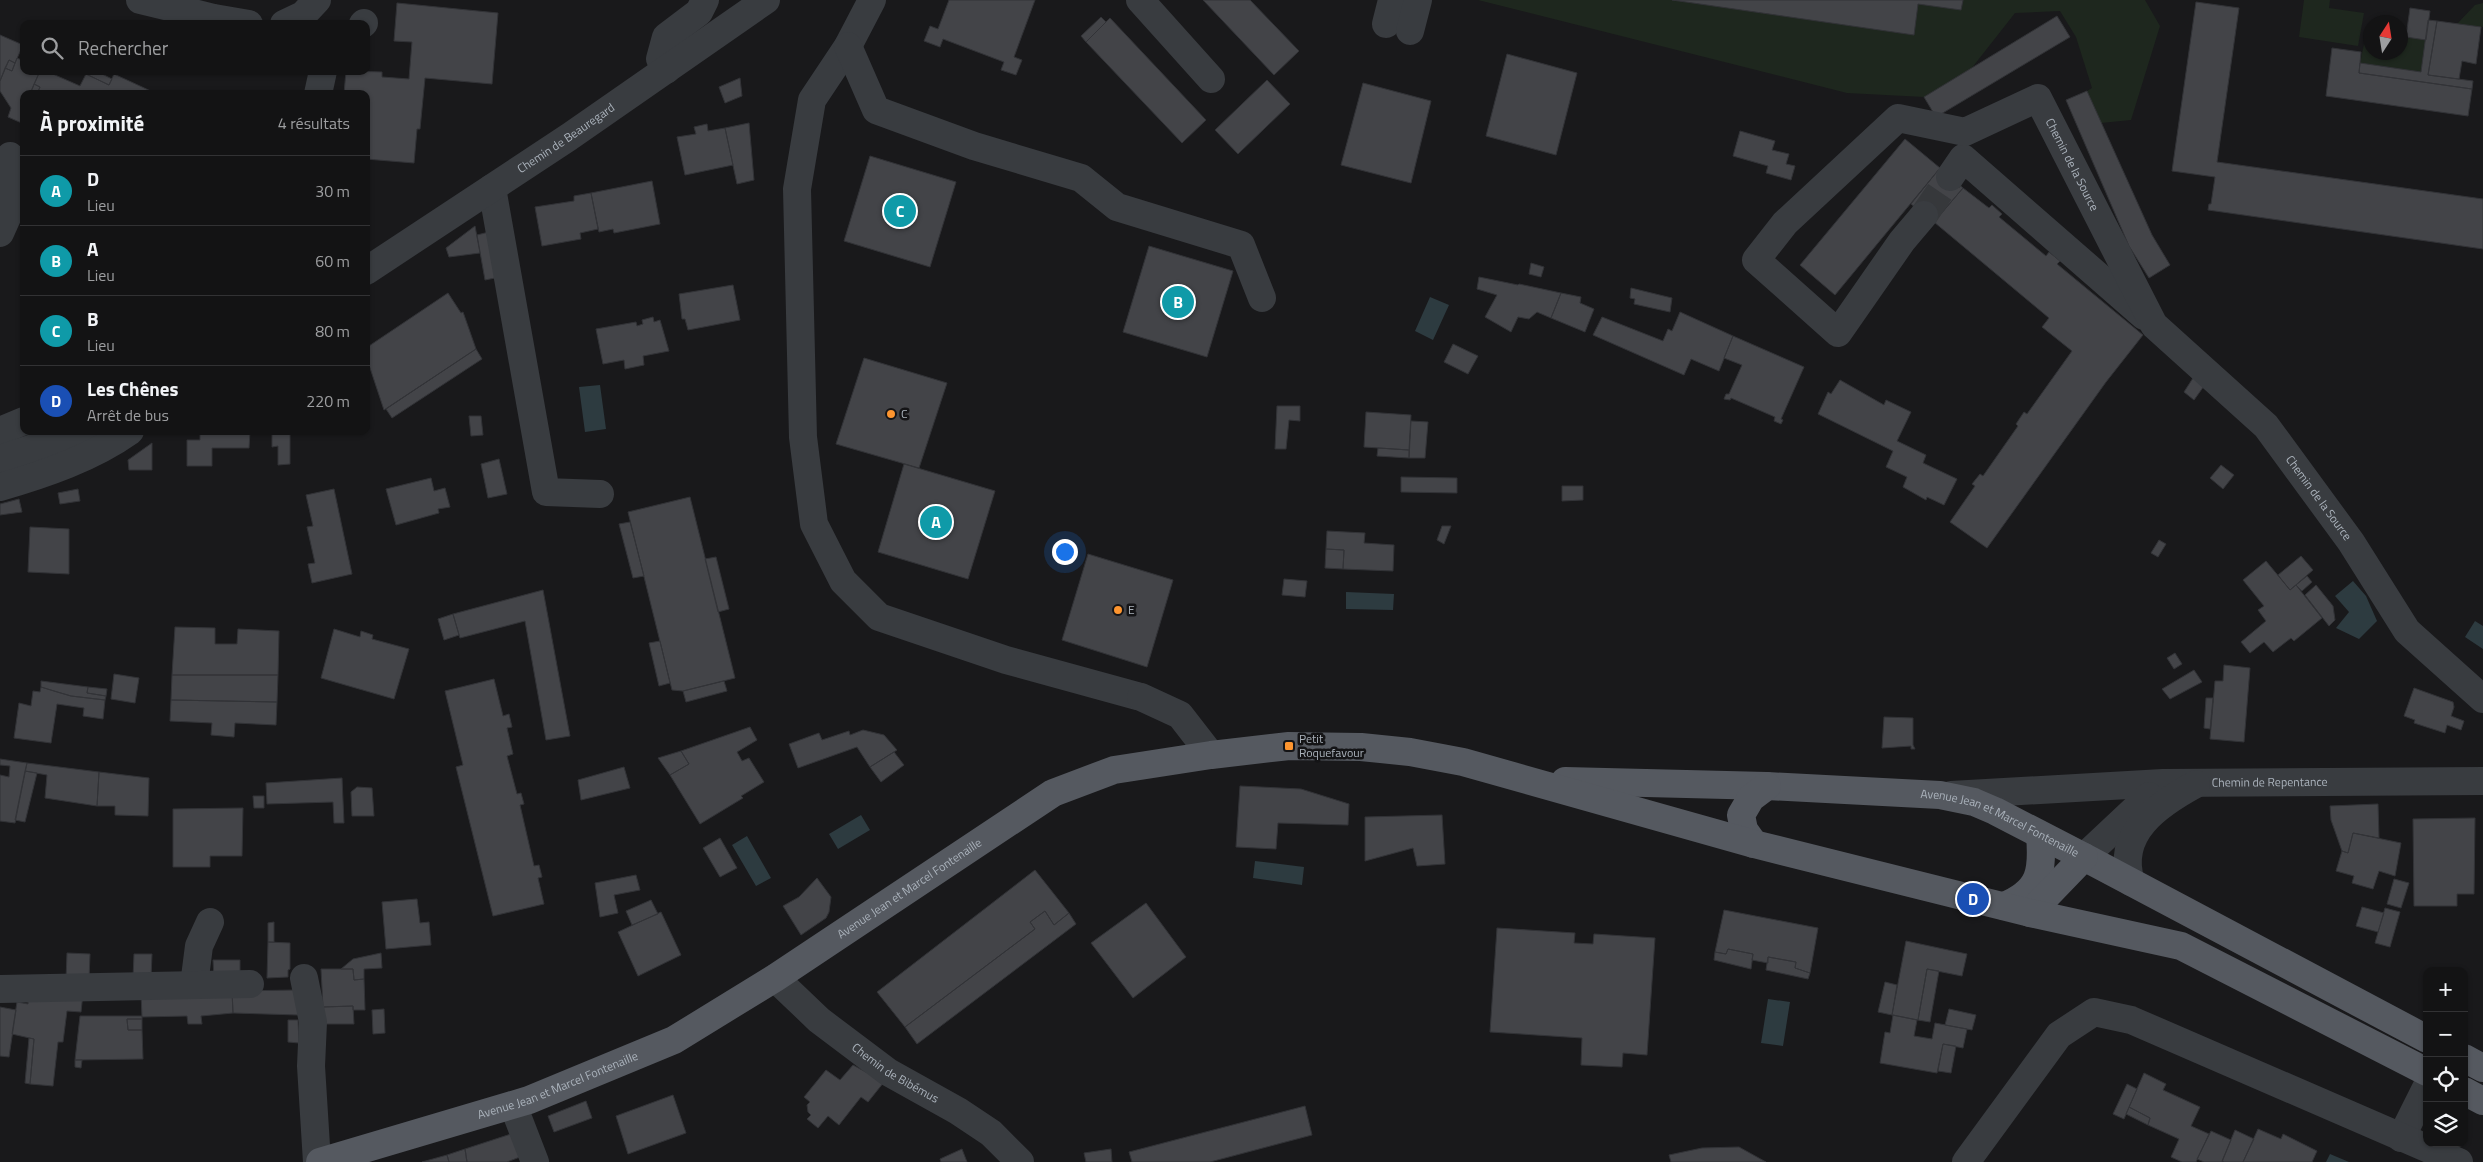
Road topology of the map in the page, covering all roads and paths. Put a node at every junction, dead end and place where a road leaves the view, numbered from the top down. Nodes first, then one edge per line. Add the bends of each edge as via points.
1 (140, 0) edge
2 (317, 0) edge
3 (705, 0) edge
4 (872, 0) edge
5 (1140, 0) edge
6 (1418, 0) edge
7 (764, 1) edge
8 (1396, 18) edge
9 (226, 20) edge
10 (292, 20) edge
11 (848, 46) junction
12 (666, 70) junction
13 (322, 75) edge
14 (1210, 79) dead end
15 (319, 90) edge
16 (10, 156) dead end
17 (1950, 177) tunnel mouth
18 (492, 188) junction
19 (1924, 215) tunnel mouth
20 (3, 219) edge
21 (370, 268) edge
22 (1262, 298) dead end
23 (2154, 325) junction
24 (20, 423) edge
25 (0, 431) edge
26 (72, 435) edge
27 (125, 435) edge
28 (0, 460) edge
29 (0, 487) edge
30 (600, 494) dead end
31 (2483, 698) edge
32 (1211, 755) junction
33 (1527, 780) junction
34 (2483, 781) edge
35 (2162, 783) junction
36 (2198, 783) junction
37 (1767, 786) junction
38 (1940, 796) junction
39 (2040, 835) junction
40 (1754, 844) junction
41 (2084, 857) junction
42 (2131, 882) junction
43 (2017, 909) junction
44 (210, 922) dead end
45 (304, 978) dead end
46 (774, 978) junction
47 (250, 984) dead end
48 (194, 985) junction
49 (0, 989) edge
50 (2423, 1037) edge
51 (2468, 1060) edge
52 (2483, 1068) edge
53 (2423, 1070) edge
54 (2468, 1093) edge
55 (2423, 1094) edge
56 (2483, 1101) edge
57 (513, 1105) junction
58 (2401, 1138) junction
59 (319, 1162) edge
60 (534, 1162) edge
61 (1020, 1162) edge
62 (1966, 1162) edge
63 (2459, 1162) edge

1 - 9 street
2 - 10 street via 303,15
3 - 12 street via 699,12 666,37 660,58
4 - 11 street
5 - 14 street
6 - 8 street
7 - 12 street, Chemin de Beauregard
11 - 22 street via 876,110 974,146 1081,178 1117,207 1241,245
11 - 32 street via 812,100 797,189 803,437 814,524 844,581 879,617 1006,660 1139,697 1180,715
12 - 18 street, Chemin de Beauregard
13 - 15 street
16 - 20 street
17 - 23 street via 1963,158
18 - 21 street, Chemin de Beauregard
18 - 30 street via 546,492
19 - 23 street, Chemin de la Source via 1838,333 1756,260 1785,223 1898,118 1965,132 2038,98
23 - 31 street, Chemin de la Source via 2266,426 2351,542 2408,631
24 - 25 street
26 - 28 street
27 - 29 street via 110,446 37,476
32 - 33 main road, Avenue Jean et Marcel Fontenaille via 1289,746 1361,747 1463,762
32 - 46 main road, Avenue Jean et Marcel Fontenaille via 1114,770 1053,793
33 - 37 main road, Avenue Jean et Marcel Fontenaille
33 - 40 main road, Avenue Jean et Marcel Fontenaille
34 - 36 street, Chemin de Repentance
35 - 36 street, Chemin de Repentance
35 - 38 street, Chemin de Repentance
35 - 41 street
36 - 42 street via 2164,802 2143,820 2129,850
37 - 38 main road, Avenue Jean et Marcel Fontenaille
37 - 40 main road via 1751,798 1741,815 1744,830
38 - 39 main road, Avenue Jean et Marcel Fontenaille via 1974,802
39 - 41 main road, Avenue Jean et Marcel Fontenaille
39 - 43 main road via 2041,872
40 - 43 main road, Avenue Jean et Marcel Fontenaille
41 - 42 main road, Avenue Jean et Marcel Fontenaille
41 - 43 main road
42 - 50 main road, Avenue Jean et Marcel Fontenaille
43 - 53 main road, Avenue Jean et Marcel Fontenaille via 2181,946
44 - 48 street via 199,946
45 - 59 street via 313,1022 311,1066
46 - 57 main road, Avenue Jean et Marcel Fontenaille via 674,1040
46 - 61 street, Chemin de Bibémus via 819,1020 873,1061 991,1133
47 - 48 street
48 - 49 street
51 - 52 main road
54 - 56 main road
55 - 58 street
57 - 59 main road, Avenue Jean et Marcel Fontenaille
57 - 60 street
58 - 62 street via 2131,1020 2094,1012 2059,1035
58 - 63 street

